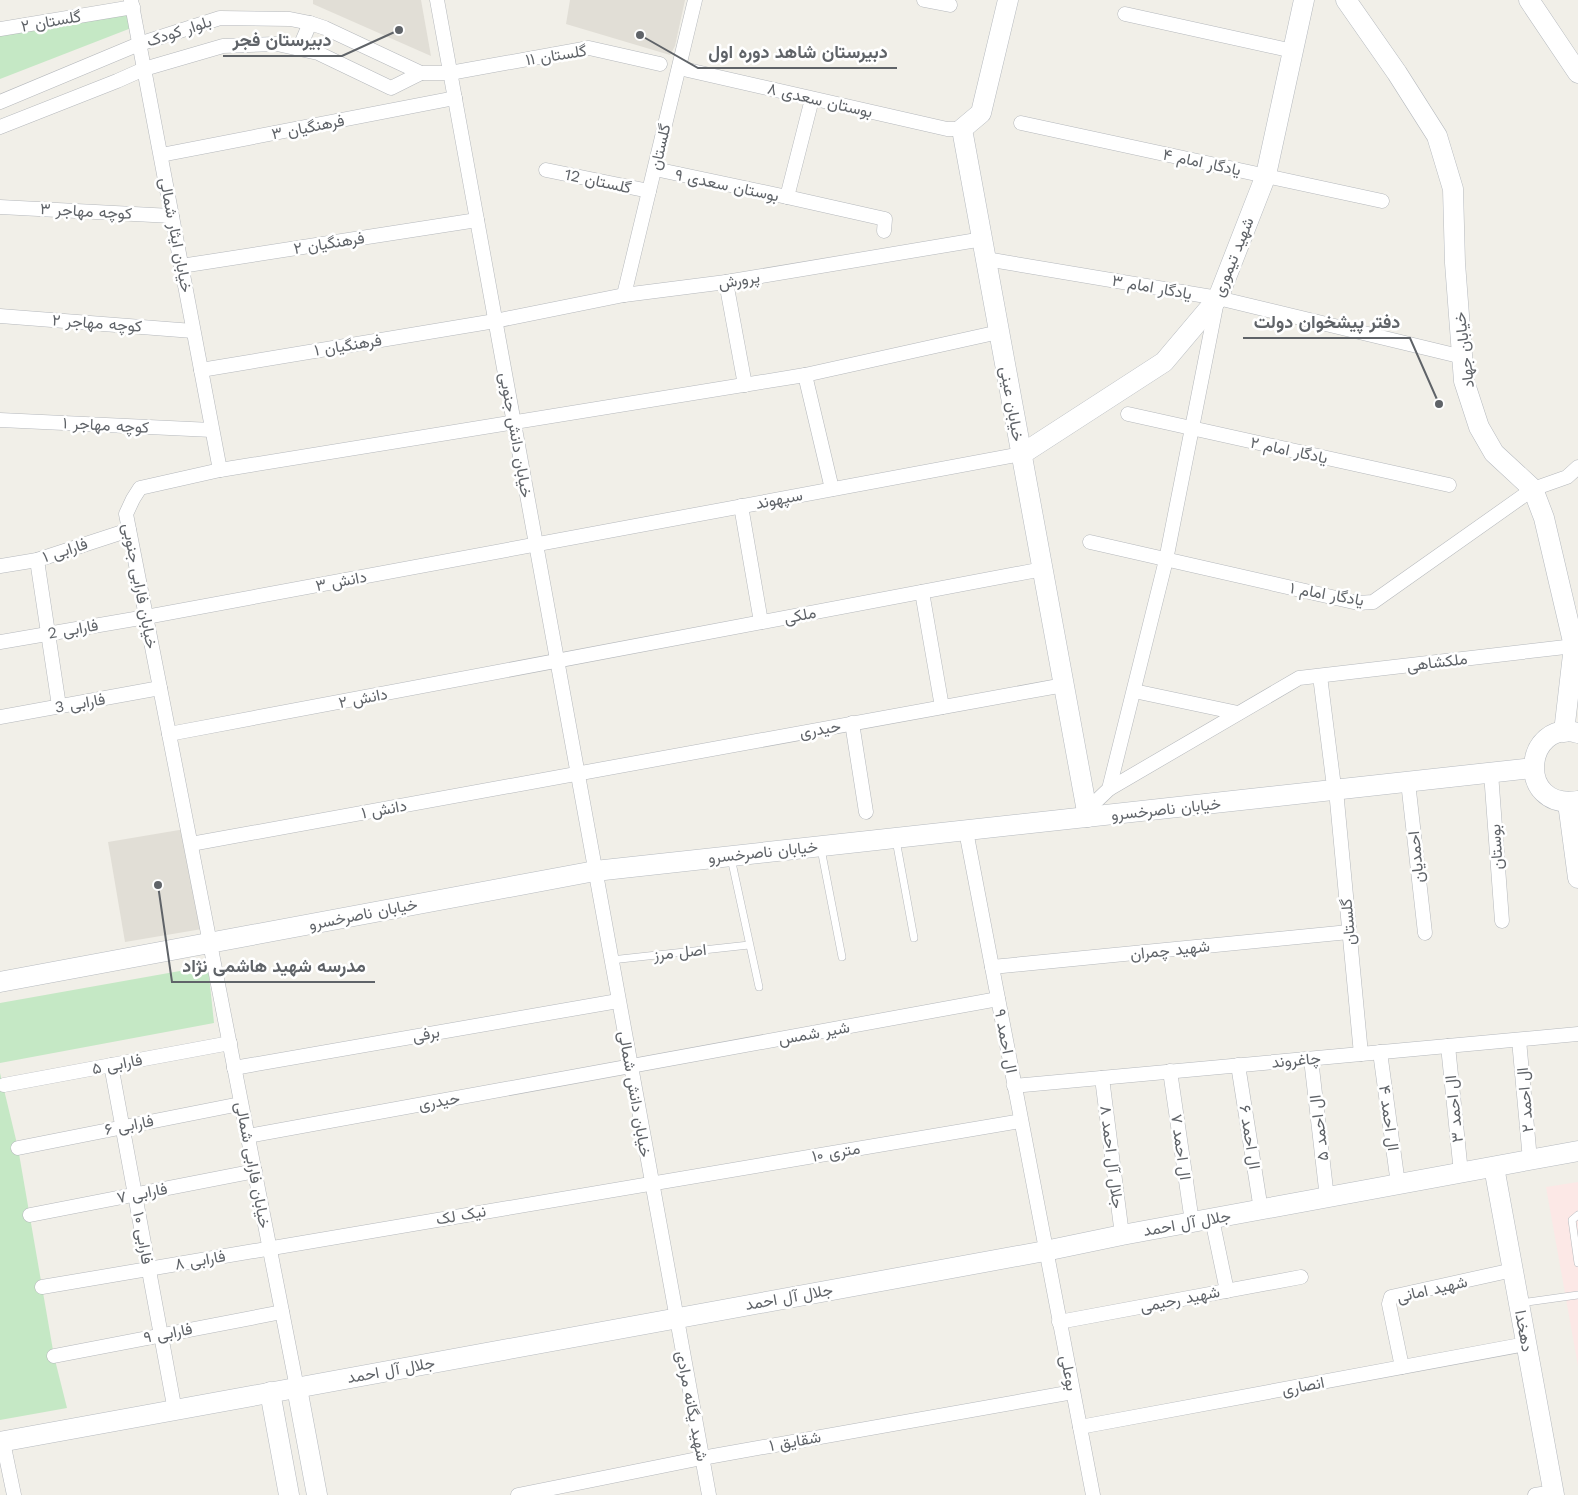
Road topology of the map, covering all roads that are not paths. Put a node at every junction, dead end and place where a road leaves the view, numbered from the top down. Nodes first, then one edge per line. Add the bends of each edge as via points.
1 (437, 0) edge
2 (695, 0) edge
3 (924, 0) edge
4 (1008, 0) edge
5 (1304, 0) edge
6 (1346, 0) edge
7 (1529, 0) edge
8 (132, 3) edge
9 (950, 6) dead end
10 (1125, 14) dead end
11 (310, 23) junction
12 (0, 29) edge
13 (139, 44) junction
14 (299, 49) junction
15 (1293, 51) junction
16 (660, 64) dead end
17 (679, 68) junction
18 (144, 69) junction
19 (1578, 73) edge
20 (420, 74) junction
21 (450, 74) junction
22 (391, 88) junction
23 (455, 98) junction
24 (812, 98) junction
25 (4, 100) edge
26 (394, 110) junction
27 (18, 120) junction
28 (1021, 123) dead end
29 (0, 127) edge
30 (962, 129) junction
31 (160, 155) junction
32 (546, 170) dead end
33 (655, 170) junction
34 (1266, 175) junction
35 (649, 191) junction
36 (787, 197) junction
37 (1382, 201) dead end
38 (0, 207) edge
39 (172, 216) junction
40 (477, 220) junction
41 (884, 231) dead end
42 (983, 240) junction
43 (986, 259) junction
44 (181, 266) junction
45 (726, 282) junction
46 (624, 295) junction
47 (1218, 298) junction
48 (0, 316) edge
49 (495, 321) junction
50 (194, 331) junction
51 (999, 332) junction
52 (1463, 358) junction
53 (201, 370) junction
54 (805, 375) junction
55 (745, 386) junction
56 (1128, 414) dead end
57 (0, 420) edge
58 (514, 424) junction
59 (1192, 429) junction
60 (212, 430) junction
61 (1022, 454) junction
62 (1578, 467) edge
63 (220, 470) junction
64 (1449, 485) dead end
65 (832, 489) junction
66 (1533, 489) junction
67 (741, 506) junction
68 (129, 530) junction
69 (1090, 542) dead end
70 (536, 544) junction
71 (37, 560) junction
72 (1166, 560) junction
73 (0, 566) edge
74 (1042, 569) junction
75 (922, 592) junction
76 (146, 617) junction
77 (762, 622) junction
78 (48, 634) junction
79 (0, 642) edge
80 (1574, 646) junction
81 (557, 661) junction
82 (1320, 676) junction
83 (1064, 684) junction
84 (160, 688) junction
85 (1134, 691) junction
86 (58, 706) junction
87 (942, 707) junction
88 (1238, 714) junction
89 (0, 717) edge
90 (852, 723) junction
91 (1571, 733) edge
92 (169, 734) junction
93 (1533, 768) junction
94 (577, 773) junction
95 (1491, 773) junction
96 (1408, 782) junction
97 (1334, 784) junction
98 (1109, 789) junction
99 (1573, 802) edge
100 (866, 812) dead end
101 (1087, 814) junction
102 (966, 831) junction
103 (895, 838) junction
104 (190, 844) junction
105 (820, 846) junction
106 (731, 856) junction
107 (595, 871) junction
108 (1578, 878) edge
109 (1502, 921) dead end
110 (1349, 932) junction
111 (1425, 933) dead end
112 (914, 938) dead end
113 (210, 942) junction
114 (749, 945) junction
115 (842, 956) dead end
116 (611, 960) junction
117 (992, 967) junction
118 (0, 982) edge
119 (759, 987) dead end
120 (998, 999) junction
121 (618, 1001) junction
122 (1578, 1034) edge
123 (1519, 1040) junction
124 (230, 1043) junction
125 (1448, 1046) junction
126 (1380, 1052) junction
127 (1361, 1054) junction
128 (1311, 1059) junction
129 (111, 1065) junction
130 (1238, 1065) junction
131 (630, 1066) junction
132 (234, 1068) junction
133 (1170, 1071) junction
134 (1102, 1078) junction
135 (4, 1085) dead end
136 (1014, 1086) junction
137 (240, 1104) dead end
138 (1021, 1121) junction
139 (123, 1126) junction
140 (248, 1136) junction
141 (18, 1148) dead end
142 (1578, 1151) edge
143 (1530, 1160) junction
144 (1494, 1167) junction
145 (255, 1171) junction
146 (1461, 1173) junction
147 (651, 1183) junction
148 (1398, 1184) junction
149 (135, 1194) junction
150 (1327, 1198) junction
151 (1261, 1210) junction
152 (30, 1215) dead end
153 (1578, 1215) edge
154 (1212, 1219) junction
155 (1192, 1222) junction
156 (1122, 1235) junction
157 (270, 1248) junction
158 (1046, 1251) junction
159 (1578, 1263) edge
160 (149, 1269) junction
161 (1513, 1270) junction
162 (1301, 1277) dead end
163 (42, 1287) dead end
164 (1227, 1290) junction
165 (1578, 1295) edge
166 (1519, 1304) junction
167 (282, 1312) junction
168 (676, 1318) junction
169 (1059, 1322) junction
170 (161, 1335) junction
171 (1526, 1344) junction
172 (54, 1356) dead end
173 (1402, 1368) junction
174 (297, 1388) junction
175 (270, 1392) junction
176 (1073, 1392) junction
177 (175, 1411) junction
178 (1080, 1427) junction
179 (1, 1442) edge
180 (702, 1458) junction
181 (1548, 1494) edge
182 (14, 1495) edge
183 (289, 1495) edge
184 (317, 1495) edge
185 (518, 1495) edge
186 (709, 1495) edge
187 (1093, 1495) edge

1 - 21 street, خیابان دانش جنوبی
2 - 17 street, گلستان
3 - 9 street
4 - 30 street via 981,113
5 - 15 street, شهید تیموری
6 - 52 street, خیابان جهاد via 1436,136 1453,189
7 - 19 street
8 - 12 street, گلستان ۲
8 - 13 street, خیابان ایثار شمالی
10 - 15 street
11 - 13 street, بلوار کودک via 290,19 220,18
11 - 14 street
11 - 20 street, بلوار کودک
13 - 18 street, خیابان ایثار شمالی
13 - 25 street, بلوار کودک
14 - 18 street, بلوار کودک via 277,44 223,46
14 - 22 street, بلوار کودک via 318,53
15 - 34 street, شهید تیموری
16 - 21 street, گلستان ۱۱ via 589,48
17 - 24 street, بوستان سعدی ۸
17 - 33 street, گلستان
18 - 27 street, بلوار کودک
18 - 31 street, خیابان ایثار شمالی
20 - 21 street, گلستان ۱۱
20 - 22 street
21 - 23 street, خیابان دانش جنوبی
22 - 26 street
23 - 26 street, فرهنگیان ۳
23 - 40 street, خیابان دانش جنوبی
24 - 30 street, بوستان سعدی ۸
24 - 36 street, بوستان سعدی ۹
25 - 27 street
26 - 31 street, فرهنگیان ۳
27 - 29 street, بلوار کودک
28 - 34 street, یادگار امام ۴
30 - 42 street, خیابان عینی
31 - 39 street, خیابان ایثار شمالی
32 - 35 street, گلستان 12
33 - 35 street, گلستان
33 - 36 street, بوستان سعدی ۹
34 - 37 street, یادگار امام ۴
34 - 47 street, شهید تیموری
35 - 46 street, گلستان
36 - 41 street via 885,219
38 - 39 street, کوچه مهاجر ۳
39 - 44 street, خیابان ایثار شمالی
40 - 44 street, فرهنگیان ۲
40 - 49 street, خیابان دانش جنوبی
42 - 43 street, خیابان عینی
42 - 45 street, پرورش
43 - 47 street, یادگار امام ۳
43 - 51 street, خیابان عینی
44 - 50 street, خیابان ایثار شمالی
45 - 46 street, پرورش
45 - 55 street
46 - 49 street, پرورش
47 - 52 street, یادگار امام ۳
47 - 59 street
47 - 61 street, شهید تیموری via 1164,362
48 - 50 street, کوچه مهاجر ۲
49 - 53 street, فرهنگیان ۱
49 - 58 street, خیابان دانش جنوبی
50 - 53 street, خیابان ایثار شمالی
51 - 54 street
51 - 61 street, خیابان عینی
52 - 66 street, خیابان جهاد via 1464,381 1479,427 1494,453
53 - 60 street, خیابان ایثار شمالی
54 - 55 street
54 - 65 street
55 - 58 street
56 - 59 street, یادگار امام ۲
57 - 60 street, کوچه مهاجر ۱
58 - 63 street, خیابان فارابی جنوبی
58 - 70 street, خیابان دانش جنوبی
59 - 64 street, یادگار امام ۲
59 - 72 street
60 - 63 street, خیابان ایثار شمالی
61 - 65 street, سپهوند
61 - 74 street, خیابان عینی
62 - 66 street, یادگار امام ۱ via 1567,477
63 - 68 street, خیابان فارابی جنوبی via 140,488 126,514
65 - 67 street, سپهوند
66 - 72 street, یادگار امام ۱ via 1373,602 1358,604
66 - 80 street, خیابان جهاد via 1544,518
67 - 70 street, سپهوند
67 - 77 street
68 - 71 street, فارابی ۱
68 - 76 street, خیابان فارابی جنوبی
69 - 72 street, یادگار امام ۱
70 - 76 street, دانش ۳
70 - 81 street, خیابان دانش جنوبی
71 - 73 street, فارابی ۱
71 - 78 street
72 - 85 street
74 - 75 street, ملکی
74 - 83 street, خیابان عینی
75 - 77 street, ملکی
75 - 87 street
76 - 78 street, فارابی 2
76 - 84 street, خیابان فارابی جنوبی
77 - 81 street, ملکی
78 - 79 street, فارابی 2
78 - 86 street
80 - 82 street, ملکشاهی
80 - 91 street, خیابان جهاد
81 - 92 street, دانش ۲
81 - 94 street, خیابان دانش جنوبی
82 - 88 street, ملکشاهی via 1299,678
82 - 97 street, گلستان
83 - 87 street, حیدری
83 - 101 street, خیابان عینی
84 - 86 street, فارابی 3
84 - 92 street, خیابان فارابی جنوبی
85 - 88 street
85 - 98 street
86 - 89 street, فارابی 3
87 - 90 street, حیدری
88 - 98 street
90 - 94 street, حیدری
90 - 100 street
91 - 93 street via 1545,740 1536,753
92 - 104 street, خیابان فارابی جنوبی
93 - 95 street, خیابان ناصرخسرو
93 - 99 street via 1535,779 1544,792 1557,801
94 - 104 street, دانش ۱
94 - 107 street, خیابان دانش جنوبی
95 - 96 street, خیابان ناصرخسرو
95 - 109 street, بوستان
96 - 97 street, خیابان ناصرخسرو
96 - 111 street, احمدیان
97 - 101 street, خیابان ناصرخسرو
97 - 110 street, گلستان
98 - 101 street
99 - 108 street
101 - 102 street, خیابان ناصرخسرو
102 - 103 street, خیابان ناصرخسرو
102 - 117 street, ال احمد ۹
103 - 105 street, خیابان ناصرخسرو
103 - 112 lane
104 - 113 street, خیابان فارابی جنوبی
105 - 106 street, خیابان ناصرخسرو
105 - 115 lane
106 - 107 street, خیابان ناصرخسرو
106 - 114 lane
107 - 113 street, خیابان ناصرخسرو
107 - 116 street, خیابان دانش شمالی
110 - 117 street, شهید چمران
110 - 127 street, گلستان
113 - 118 street, خیابان ناصرخسرو
113 - 124 street, خیابان فارابی شمالی
114 - 116 lane, اصل مرز
114 - 119 lane
116 - 121 street, خیابان دانش شمالی
117 - 120 street, ال احمد ۹
120 - 131 street, شیر شمس
120 - 136 street, ال احمد ۹
121 - 131 street, خیابان دانش شمالی
121 - 132 street, برفی
122 - 123 street, چاغروند
123 - 125 street, چاغروند
123 - 143 street, ال احمد ۲
124 - 129 street, فارابی ۵
124 - 132 street, خیابان فارابی شمالی
125 - 126 street, چاغروند
125 - 146 street, ال احمد ۳
126 - 127 street, چاغروند
126 - 148 street, ال احمد ۴
127 - 128 street, چاغروند
128 - 130 street, چاغروند
128 - 150 street, ال احمد ۵
129 - 135 street, فارابی ۵
129 - 139 street, فارابی ۱۰
130 - 133 street, چاغروند
130 - 151 street, ال احمد ۶
131 - 140 street, حیدری
131 - 147 street, خیابان دانش شمالی
132 - 140 street, خیابان فارابی شمالی
133 - 134 street, چاغروند
133 - 155 street, ال احمد ۷
134 - 136 street, چاغروند
134 - 156 street, جلال آل احمد ۸
136 - 138 street, ال احمد ۹
137 - 139 street, فارابی ۶
138 - 147 street, ۱۰ متری
138 - 158 street, ال احمد ۹
139 - 141 street, فارابی ۶
139 - 149 street, فارابی ۱۰
140 - 145 street, خیابان فارابی شمالی
142 - 143 street, جلال آل احمد
143 - 144 street, جلال آل احمد
144 - 146 street, جلال آل احمد
144 - 161 street, دهخدا
145 - 149 street, فارابی ۷
145 - 157 street, خیابان فارابی شمالی
146 - 148 street, جلال آل احمد
147 - 157 street, نیک لک
147 - 168 street, خیابان دانش شمالی
148 - 150 street, جلال آل احمد
149 - 152 street, فارابی ۷
149 - 160 street, فارابی ۱۰
150 - 151 street, جلال آل احمد
151 - 154 street, جلال آل احمد
153 - 159 lane via 1572,1220
154 - 155 street, جلال آل احمد
154 - 164 street
155 - 156 street, جلال آل احمد
156 - 158 street, جلال آل احمد
157 - 160 street, فارابی ۸
157 - 167 street, خیابان فارابی شمالی
158 - 168 street, جلال آل احمد
158 - 169 street, بوعلی
160 - 163 street, فارابی ۸
160 - 170 street, فارابی ۱۰
161 - 166 street, دهخدا
161 - 173 street, شهید امانی via 1391,1297 1389,1304
162 - 164 street, شهید رحیمی
164 - 169 street, شهید رحیمی
165 - 166 lane
166 - 171 street, دهخدا
167 - 170 street, فارابی ۹
167 - 174 street, خیابان فارابی شمالی
168 - 174 street, جلال آل احمد
168 - 180 street, شهید یگانه مرادی
169 - 176 street, بوعلی
170 - 172 street, فارابی ۹
170 - 177 street, فارابی ۱۰
171 - 173 street, انصاری
171 - 181 street, دهخدا
173 - 178 street, انصاری
174 - 175 street, جلال آل احمد
174 - 184 street
175 - 177 street, جلال آل احمد
175 - 183 street
176 - 178 street, بوعلی
176 - 180 street, شقایق ۱
177 - 179 street, جلال آل احمد
178 - 187 street, بوعلی
179 - 182 street
180 - 185 street, شقایق ۱
180 - 186 street, شهید یگانه مرادی

